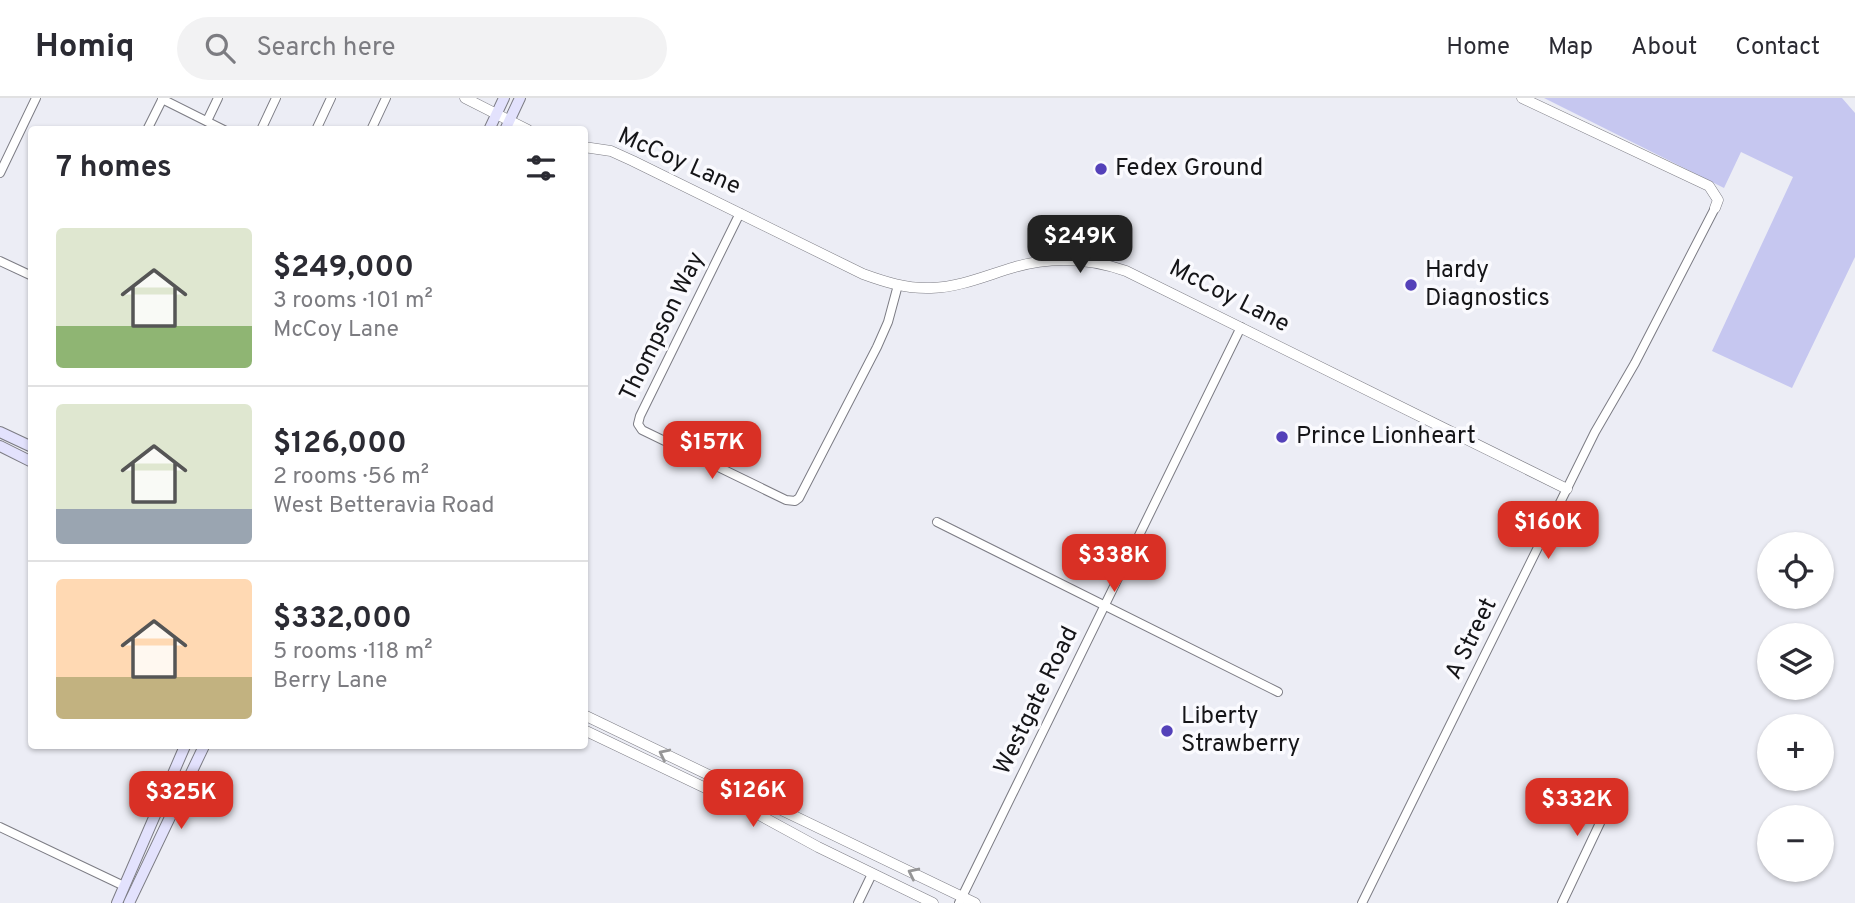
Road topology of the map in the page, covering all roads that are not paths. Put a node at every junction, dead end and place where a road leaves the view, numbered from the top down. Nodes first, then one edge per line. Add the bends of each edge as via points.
1 (36, 98) edge
2 (218, 98) edge
3 (276, 98) edge
4 (331, 98) edge
5 (386, 98) edge
6 (465, 98) edge
7 (504, 98) edge
8 (520, 98) edge
9 (1522, 98) edge
10 (162, 99) edge
11 (497, 114) junction
12 (207, 121) junction
13 (507, 125) edge
14 (149, 126) edge
15 (216, 126) edge
16 (263, 126) edge
17 (318, 126) edge
18 (373, 126) edge
19 (491, 126) edge
20 (588, 148) edge
21 (0, 173) edge
22 (1715, 208) joint
23 (740, 213) junction
24 (0, 261) edge
25 (28, 274) edge
26 (898, 285) junction
27 (1241, 327) junction
28 (0, 432) edge
29 (28, 445) edge
30 (0, 446) edge
31 (28, 460) edge
32 (1567, 489) junction
33 (936, 522) dead end
34 (1105, 606) junction
35 (1278, 692) dead end
36 (588, 717) edge
37 (588, 732) edge
38 (184, 749) edge
39 (203, 749) edge
40 (1618, 785) dead end
41 (0, 827) edge
42 (872, 873) junction
43 (124, 886) junction
44 (961, 900) edge
45 (117, 903) edge
46 (129, 903) edge
47 (858, 903) edge
48 (933, 903) edge
49 (975, 903) edge
50 (1362, 903) edge
51 (1562, 903) edge

1 - 21 street
2 - 12 street
3 - 16 street
4 - 17 street
5 - 18 street
6 - 11 street
7 - 11 main road
8 - 13 main road
9 - 22 street via 1709,186 1718,200
10 - 12 street
10 - 14 street
11 - 13 street
11 - 19 main road
12 - 15 street
20 - 23 street, McCoy Lane via 633,161
22 - 32 street, A Street
23 - 26 street, McCoy Lane via 863,274
23 - 26 street, Thompson Way via 638,424 642,430 786,500 799,498 823,452 883,335
24 - 25 street
26 - 27 street, McCoy Lane via 957,285 1044,261 1087,260 1147,280
27 - 32 street, McCoy Lane
27 - 34 street, Westgate Road
28 - 29 main road
30 - 31 main road
32 - 50 street, A Street
33 - 34 street
34 - 35 street
34 - 44 street, Westgate Road
44 -> 36 street
37 - 42 street via 739,803
38 - 43 main road
39 - 46 main road
40 - 51 street
41 - 43 street
42 - 47 street
42 - 48 street
43 - 45 main road
44 - 49 street

